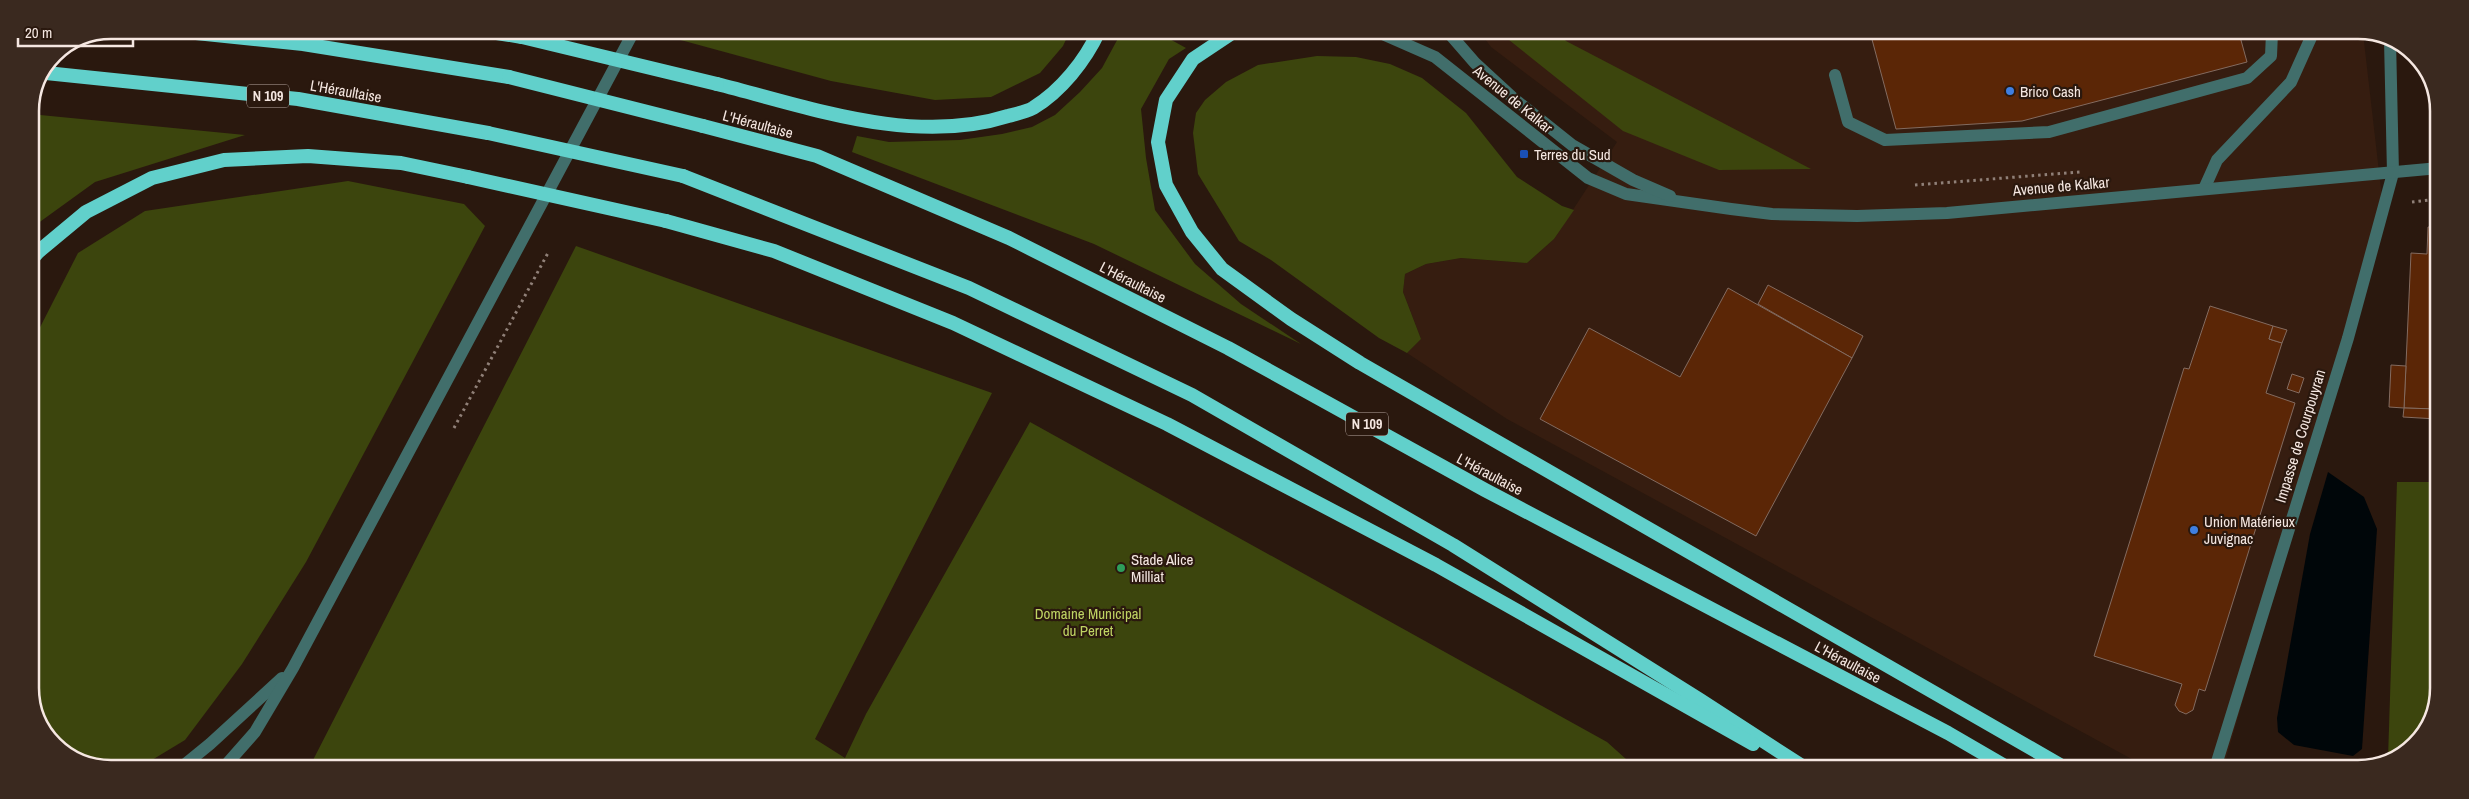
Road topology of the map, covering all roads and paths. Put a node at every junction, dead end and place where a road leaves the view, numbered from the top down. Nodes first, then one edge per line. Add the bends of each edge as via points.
1 (254, 39) edge
2 (530, 39) edge
3 (630, 39) edge
4 (1095, 39) edge
5 (1223, 39) edge
6 (1394, 39) edge
7 (1454, 39) edge
8 (2272, 39) edge
9 (2310, 39) edge
10 (2390, 46) edge
11 (50, 73) edge
12 (1835, 75) dead end
13 (2430, 169) edge
14 (2393, 173) junction
15 (2204, 189) junction
16 (1686, 202) junction
17 (39, 251) edge
18 (293, 668) junction
19 (190, 760) edge
20 (230, 760) edge
21 (1781, 760) edge
22 (1793, 760) edge
23 (1996, 760) edge
24 (2051, 760) edge
25 (2218, 760) edge

1 - 23 highway, L'Héraultaise / N 109, bridge via 509,77 817,156 1009,238 1228,348 1485,490
2 - 4 highway, bridge via 857,119 917,127 982,124 1032,109 1071,75 1089,53
3 - 18 street
5 - 24 highway via 1193,59 1166,100 1158,142 1166,185 1192,232 1222,269 1360,363
6 - 16 street, Avenue de Kalkar via 1435,57 1588,178 1626,194
7 - 16 street, Avenue de Kalkar via 1513,98 1572,145 1634,180
8 - 12 street via 2271,56 2247,78 2049,132 1885,140 1848,122
9 - 15 street via 2291,82 2217,160
10 - 14 street, Impasse de Courpouyran
11 - 22 highway, L'Héraultaise / N 109, bridge via 298,99 488,133 683,176 969,288 1192,395 1453,545
13 - 14 street, Avenue de Kalkar
14 - 15 street, Avenue de Kalkar
14 - 25 street, Impasse de Courpouyran via 2348,338
15 - 16 street, Avenue de Kalkar via 1937,214 1772,214
17 - 21 highway, bridge via 86,212 152,178 224,160 308,156 401,163 666,221 774,251 953,323 1167,424 1436,565
18 - 19 street
18 - 20 street via 255,732

